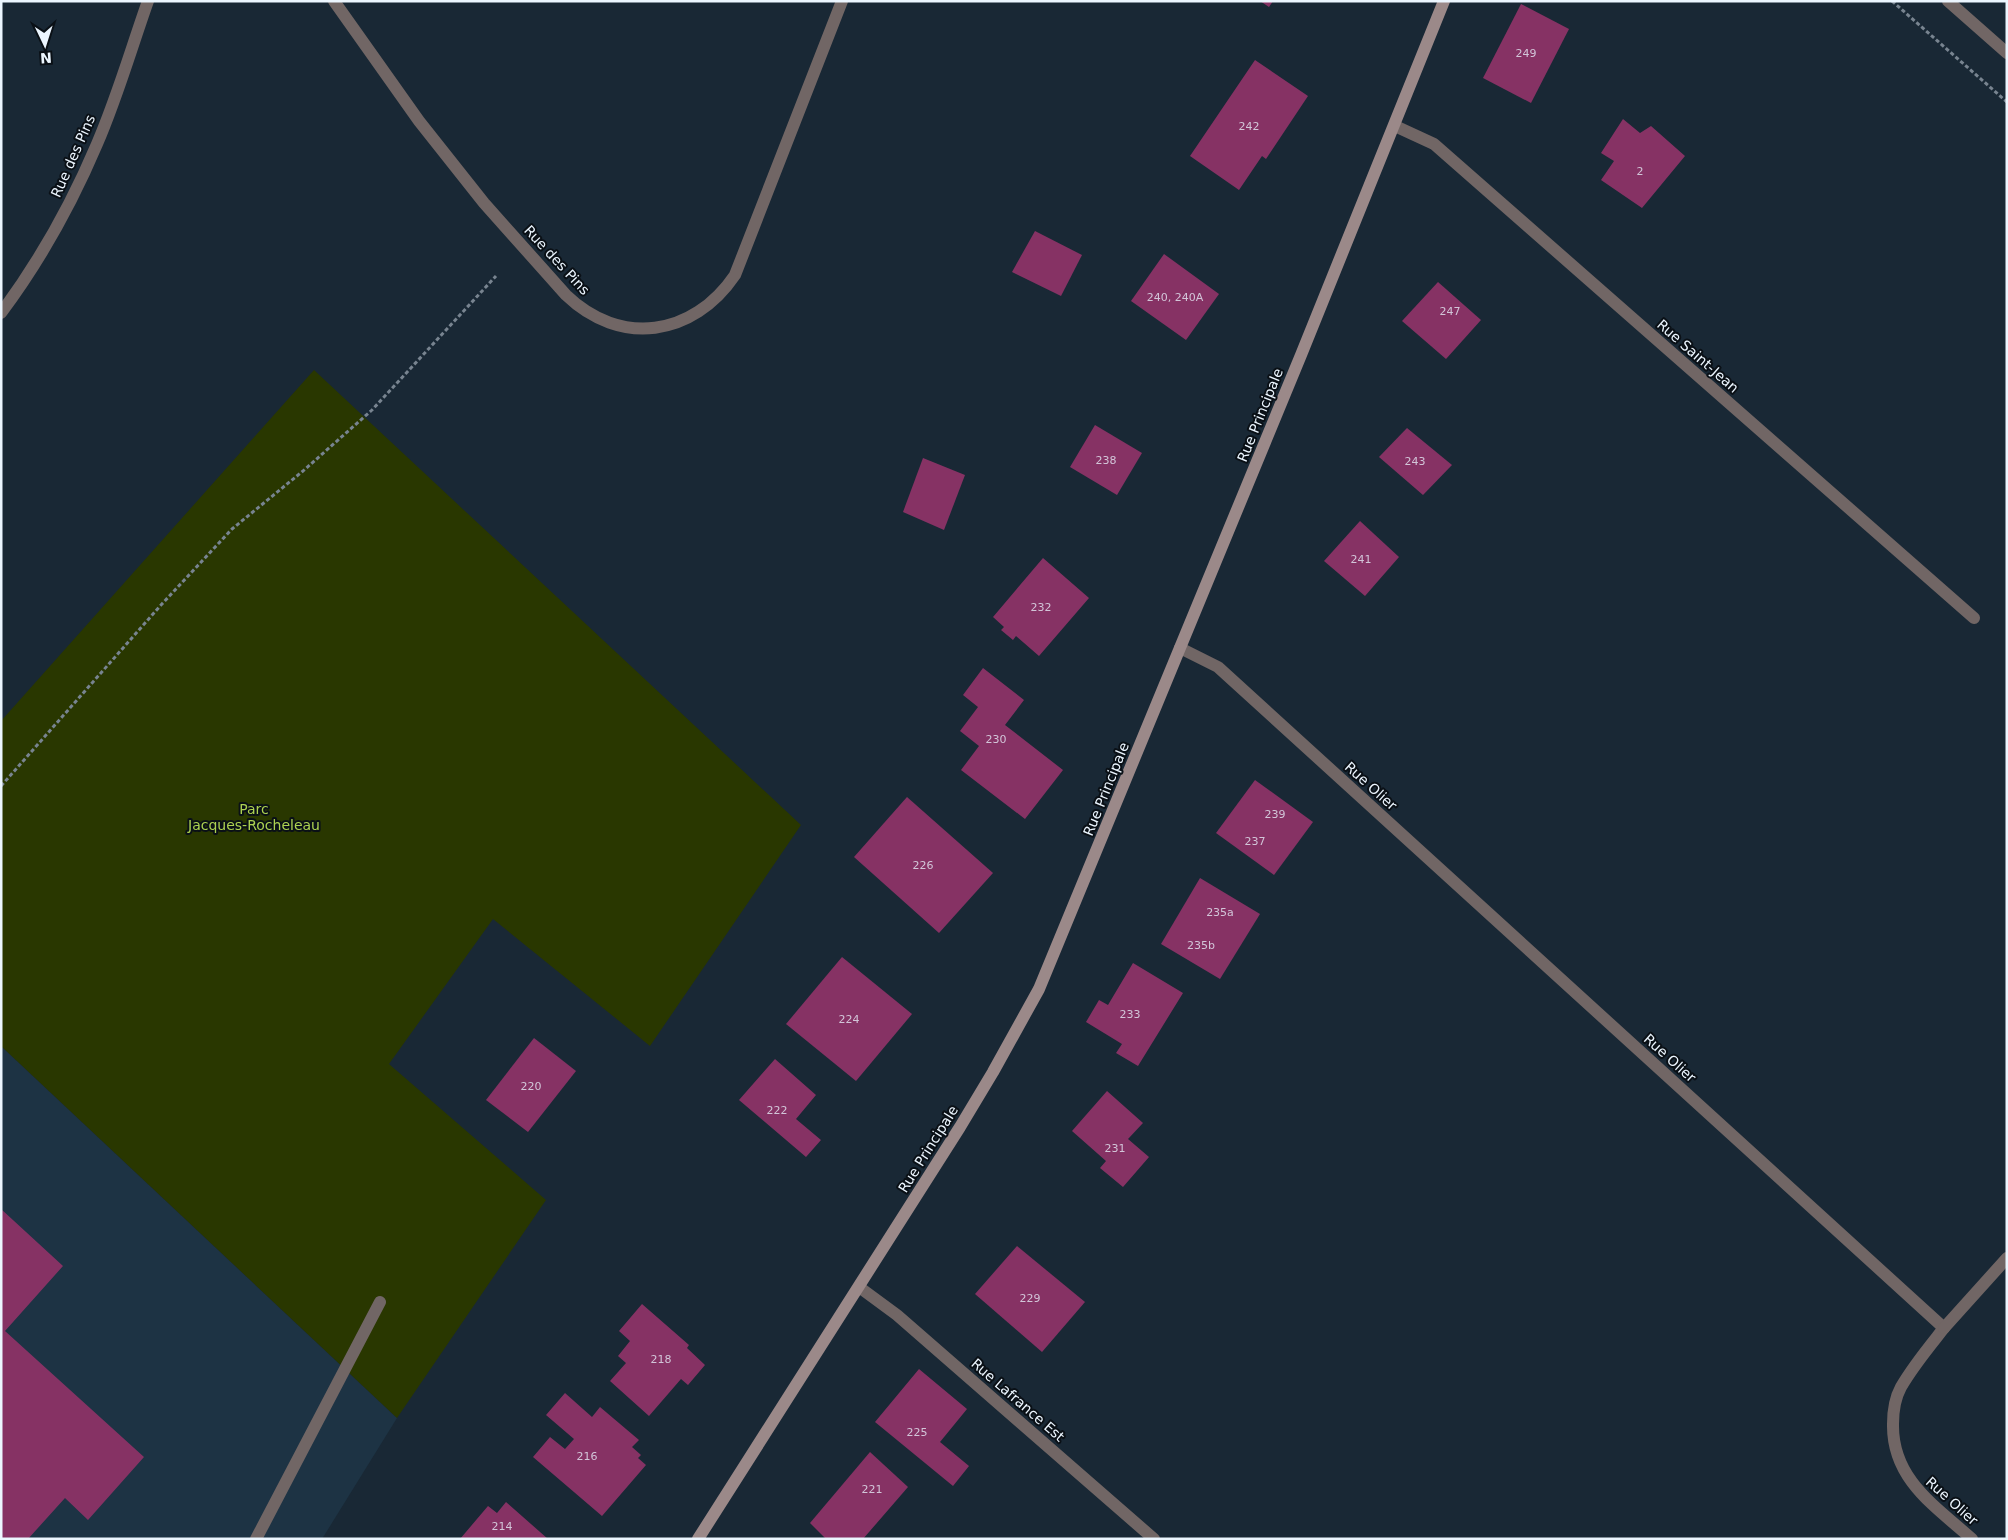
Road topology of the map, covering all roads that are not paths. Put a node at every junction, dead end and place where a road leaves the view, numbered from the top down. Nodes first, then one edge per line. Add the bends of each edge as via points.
1 (148, 1) edge
2 (334, 1) edge
3 (842, 1) edge
4 (1444, 1) edge
5 (1948, 1) edge
6 (2007, 53) edge
7 (1395, 126) junction
8 (1, 312) edge
9 (1974, 618) dead end
10 (1180, 648) junction
11 (2007, 1258) edge
12 (859, 1287) junction
13 (380, 1302) dead end
14 (1944, 1328) junction
15 (256, 1539) edge
16 (698, 1539) edge
17 (1154, 1539) edge
18 (1972, 1539) edge

1 - 8 street, Rue des Pins via 97,144 61,218 19,289
2 - 3 street, Rue des Pins via 484,203 566,295 603,321 648,329 692,317 716,299 735,276
4 - 7 street, Rue Principale
5 - 6 street
7 - 9 street, Rue Saint-Jean via 1434,144
7 - 10 street, Rue Principale
10 - 12 street, Rue Principale via 1040,989 993,1072
10 - 14 street, Rue Olier via 1218,667
11 - 14 street
12 - 16 street, Rue Principale
12 - 17 street, Rue Lafrance Est via 897,1315
13 - 15 street
14 - 18 street, Rue Olier via 1900,1389 1893,1433 1895,1448 1907,1477

